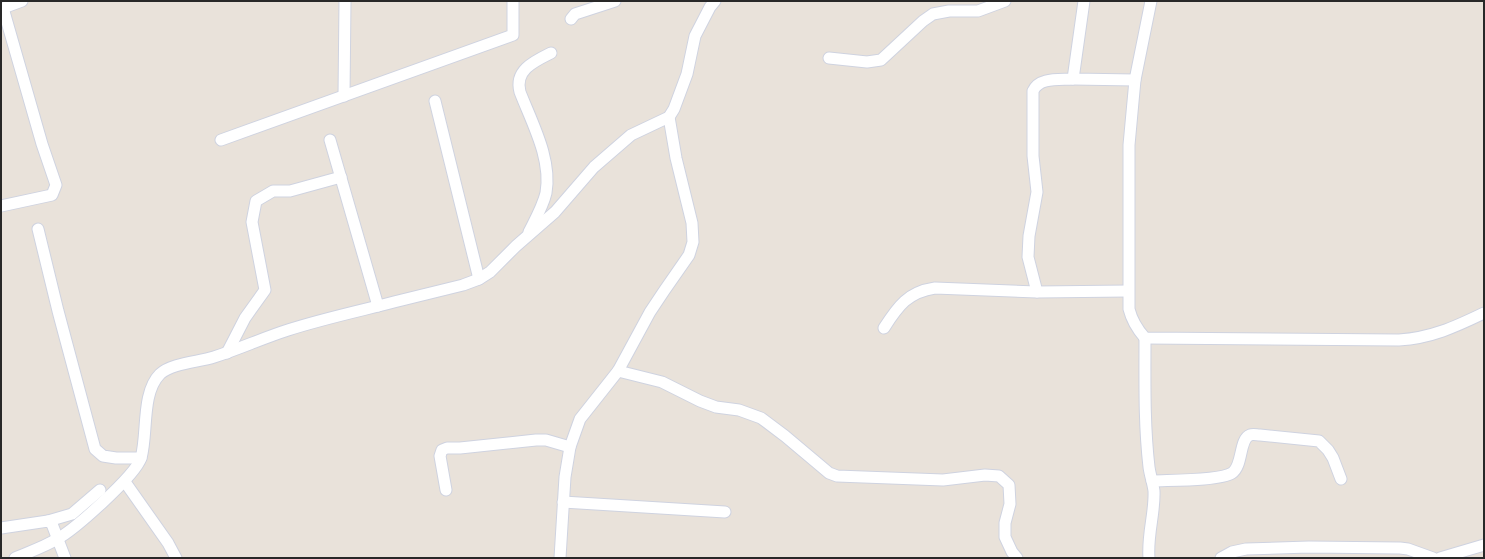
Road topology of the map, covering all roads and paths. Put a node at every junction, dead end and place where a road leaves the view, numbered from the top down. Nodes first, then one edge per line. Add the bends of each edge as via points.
1 (22, 1) edge
2 (345, 1) edge
3 (513, 1) edge
4 (615, 1) edge
5 (715, 1) edge
6 (1005, 1) edge
7 (1084, 1) edge
8 (1151, 1) edge
9 (571, 19) dead end
10 (551, 53) dead end
11 (829, 58) dead end
12 (1073, 79) junction
13 (1135, 80) junction
14 (344, 96) junction
15 (436, 101) dead end
16 (669, 117) junction
17 (221, 140) dead end
18 (330, 140) dead end
19 (341, 177) junction
20 (1, 206) edge
21 (38, 229) dead end
22 (527, 236) junction
23 (480, 279) junction
24 (1128, 291) junction
25 (1037, 292) junction
26 (378, 306) junction
27 (1484, 313) edge
28 (884, 328) dead end
29 (1146, 338) junction
30 (227, 353) junction
31 (618, 371) junction
32 (570, 447) junction
33 (141, 458) junction
34 (1341, 479) dead end
35 (1152, 481) junction
36 (125, 482) junction
37 (100, 490) dead end
38 (446, 490) dead end
39 (563, 502) junction
40 (725, 512) dead end
41 (48, 521) junction
42 (1, 528) edge
43 (58, 539) junction
44 (1484, 545) edge
45 (15, 558) edge
46 (65, 558) edge
47 (176, 558) edge
48 (560, 558) edge
49 (1017, 558) edge
50 (1149, 558) edge
51 (1221, 558) edge
52 (1433, 558) edge
53 (1440, 558) edge

1 - 20 street via 3,8 56,185 52,195
2 - 14 street
3 - 14 street via 513,35
4 - 9 street via 575,14
5 - 16 street via 695,36 686,74
6 - 11 street via 978,11 933,14 923,20 881,60 867,62
7 - 12 street
8 - 13 street
10 - 22 street via 530,64 519,82 520,92 545,159 548,178 546,194
12 - 13 street
12 - 25 street via 1042,81 1033,91 1033,156 1037,192 1028,257
13 - 24 street via 1129,145
14 - 17 street
15 - 23 street
16 - 22 street via 631,135 594,167 554,212
16 - 31 street via 692,223 693,242 689,255 650,312
18 - 19 street
19 - 26 street
19 - 30 street via 290,191 273,191 256,201 252,222 265,290 245,318
21 - 33 street via 95,449 102,456
22 - 23 street
23 - 26 street
24 - 25 street
24 - 29 street via 1128,309 1131,317
25 - 28 street via 935,288 924,290 897,308
26 - 30 street via 288,330
27 - 29 street via 1434,335 1405,340
29 - 35 street via 1145,404
30 - 33 street via 175,366 161,373 156,379 151,389 145,417
31 - 32 street via 580,419
31 - 49 street via 662,382 716,407 739,410 761,418 828,473 837,476 943,480 999,476 1009,485 1010,504 1005,523 1005,537
32 - 38 street via 546,440 536,440 447,448 442,450 440,456
32 - 39 street
33 - 36 street
34 - 35 street via 1331,454 1319,441 1251,435 1246,438 1234,472 1214,478
35 - 50 street via 1154,500 1149,533
36 - 43 street
36 - 47 street
37 - 41 street via 72,514
39 - 40 street
39 - 48 street
41 - 42 street
41 - 43 street via 52,524
43 - 45 street
43 - 46 street
44 - 53 street
51 - 52 street via 1246,549 1309,547 1400,548

